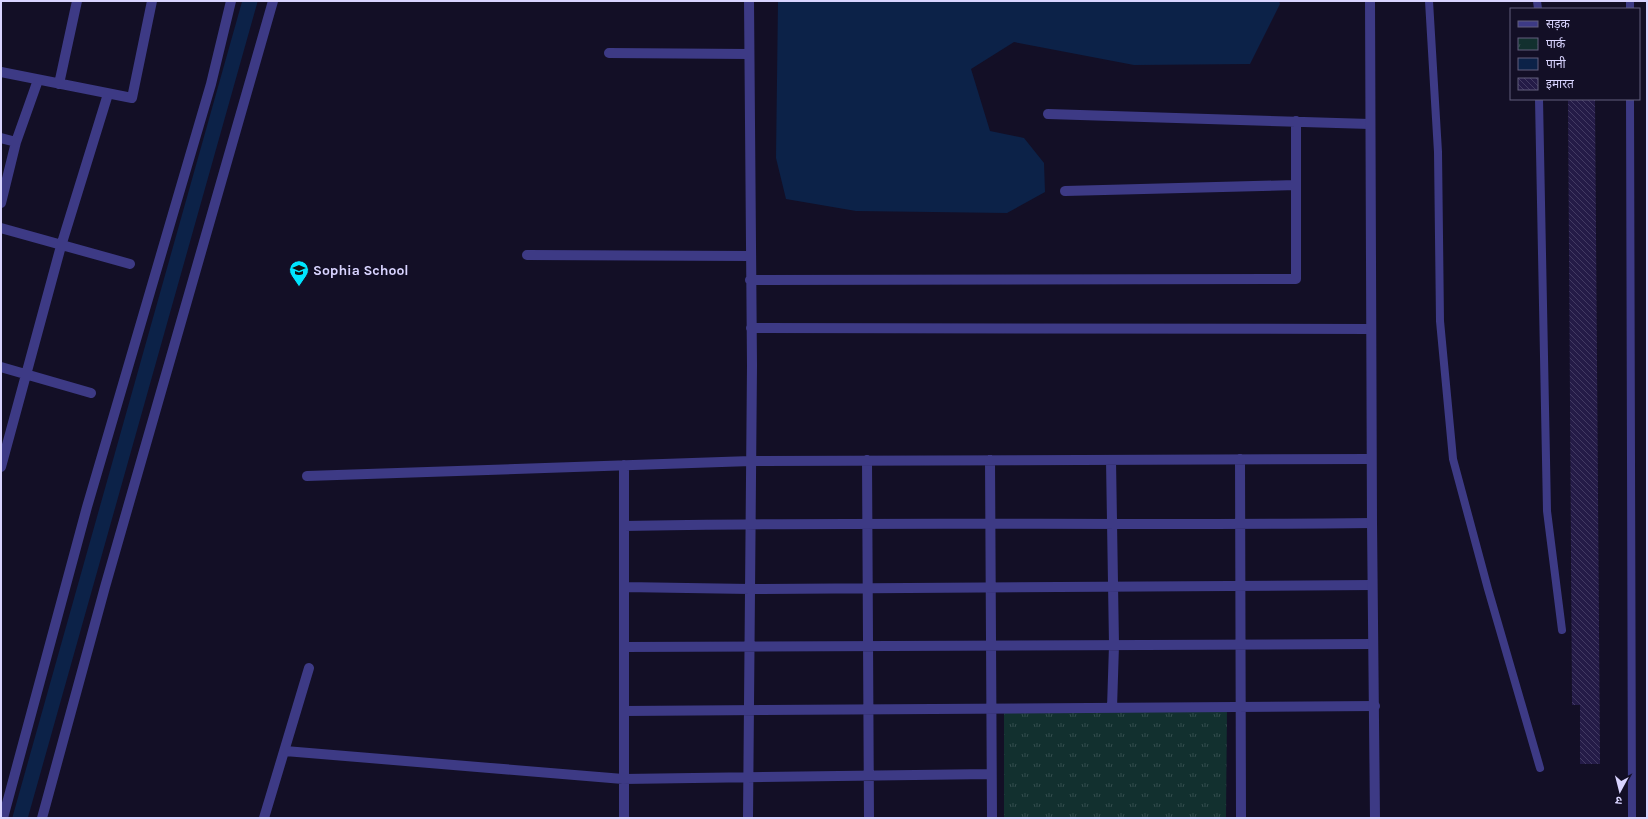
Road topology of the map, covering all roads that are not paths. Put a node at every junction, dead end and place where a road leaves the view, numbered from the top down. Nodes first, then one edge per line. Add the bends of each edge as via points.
1 (77, 1) edge
2 (152, 1) edge
3 (231, 1) edge
4 (272, 1) edge
5 (749, 1) edge
6 (1370, 1) edge
7 (1429, 1) edge
8 (609, 53) dead end
9 (749, 54) junction
10 (1, 72) edge
11 (38, 80) junction
12 (59, 84) junction
13 (108, 94) junction
14 (1539, 100) edge
15 (1630, 100) edge
16 (1048, 114) dead end
17 (1296, 122) junction
18 (1370, 124) junction
19 (1, 138) edge
20 (16, 142) junction
21 (1296, 185) junction
22 (1065, 191) dead end
23 (1, 203) edge
24 (1, 228) edge
25 (61, 246) junction
26 (527, 255) dead end
27 (751, 256) junction
28 (130, 264) dead end
29 (750, 280) junction
30 (751, 328) junction
31 (1371, 329) junction
32 (1, 367) edge
33 (26, 374) junction
34 (91, 393) dead end
35 (1240, 459) junction
36 (1371, 459) junction
37 (866, 460) junction
38 (990, 460) junction
39 (1111, 460) junction
40 (751, 461) junction
41 (624, 465) junction
42 (1, 468) edge
43 (307, 476) dead end
44 (750, 523) junction
45 (867, 523) junction
46 (990, 523) junction
47 (1372, 523) junction
48 (1112, 524) junction
49 (1241, 525) junction
50 (624, 526) junction
51 (1372, 585) junction
52 (1113, 586) junction
53 (1240, 586) junction
54 (624, 587) junction
55 (991, 587) junction
56 (868, 588) junction
57 (750, 589) junction
58 (1562, 630) dead end
59 (1373, 644) junction
60 (990, 645) junction
61 (1114, 645) junction
62 (1240, 645) junction
63 (749, 646) junction
64 (868, 646) junction
65 (624, 647) junction
66 (309, 668) dead end
67 (1375, 706) junction
68 (1240, 707) junction
69 (1112, 708) junction
70 (868, 709) junction
71 (990, 709) junction
72 (749, 710) junction
73 (624, 711) junction
74 (285, 751) junction
75 (1540, 768) dead end
76 (991, 774) junction
77 (869, 776) junction
78 (749, 778) junction
79 (623, 779) junction
80 (3, 818) edge
81 (42, 818) edge
82 (264, 818) edge
83 (624, 818) edge
84 (748, 818) edge
85 (869, 818) edge
86 (992, 818) edge
87 (1240, 818) edge
88 (1375, 818) edge
89 (1632, 818) edge

1 - 12 street
2 - 13 street via 132,98
3 - 80 street via 211,84 129,357
4 - 81 street
5 - 9 street
6 - 18 street
7 - 75 lane via 1438,152 1440,321 1453,460
8 - 9 street
9 - 27 street
10 - 11 street
11 - 12 street
11 - 20 street
12 - 13 street
13 - 25 street
14 - 58 lane via 1547,511
15 - 89 lane
16 - 17 street
17 - 18 street
17 - 21 street
18 - 31 street
19 - 20 street
20 - 23 street
21 - 22 street
21 - 29 street via 1296,279
24 - 25 street
25 - 28 street
25 - 33 street
26 - 27 street
27 - 29 street
29 - 30 street
30 - 31 street
30 - 40 street
31 - 36 street
32 - 33 street
33 - 34 street
33 - 42 street
35 - 36 street
35 - 39 street
35 - 49 street
36 - 47 street
37 - 38 street
37 - 40 street
37 - 45 street
38 - 39 street
38 - 46 street
39 - 48 street
40 - 41 street
40 - 44 street
41 - 43 street
41 - 50 street
44 - 45 street
44 - 50 street
44 - 57 street
45 - 46 street
45 - 56 street
46 - 48 street
46 - 55 street
47 - 49 street
47 - 51 street
48 - 49 street
48 - 52 street
49 - 53 street
50 - 54 street
51 - 53 street
51 - 59 street
52 - 53 street
52 - 55 street
52 - 61 street
53 - 62 street
54 - 57 street
54 - 65 street
55 - 56 street
55 - 60 street
56 - 57 street
56 - 64 street
57 - 63 street
59 - 62 street
59 - 67 street
60 - 61 street
60 - 64 street
60 - 71 street
61 - 62 street
61 - 69 street
62 - 68 street
63 - 64 street
63 - 65 street
63 - 72 street
64 - 70 street
65 - 73 street
66 - 74 street
67 - 68 street
67 - 88 street
68 - 69 street
68 - 87 street
69 - 71 street
70 - 71 street
70 - 72 street
70 - 77 street
71 - 76 street
72 - 73 street
72 - 78 street
73 - 79 street
74 - 79 street
74 - 82 street
76 - 77 street
76 - 86 street
77 - 78 street
77 - 85 street
78 - 79 street
78 - 84 street
79 - 83 street

